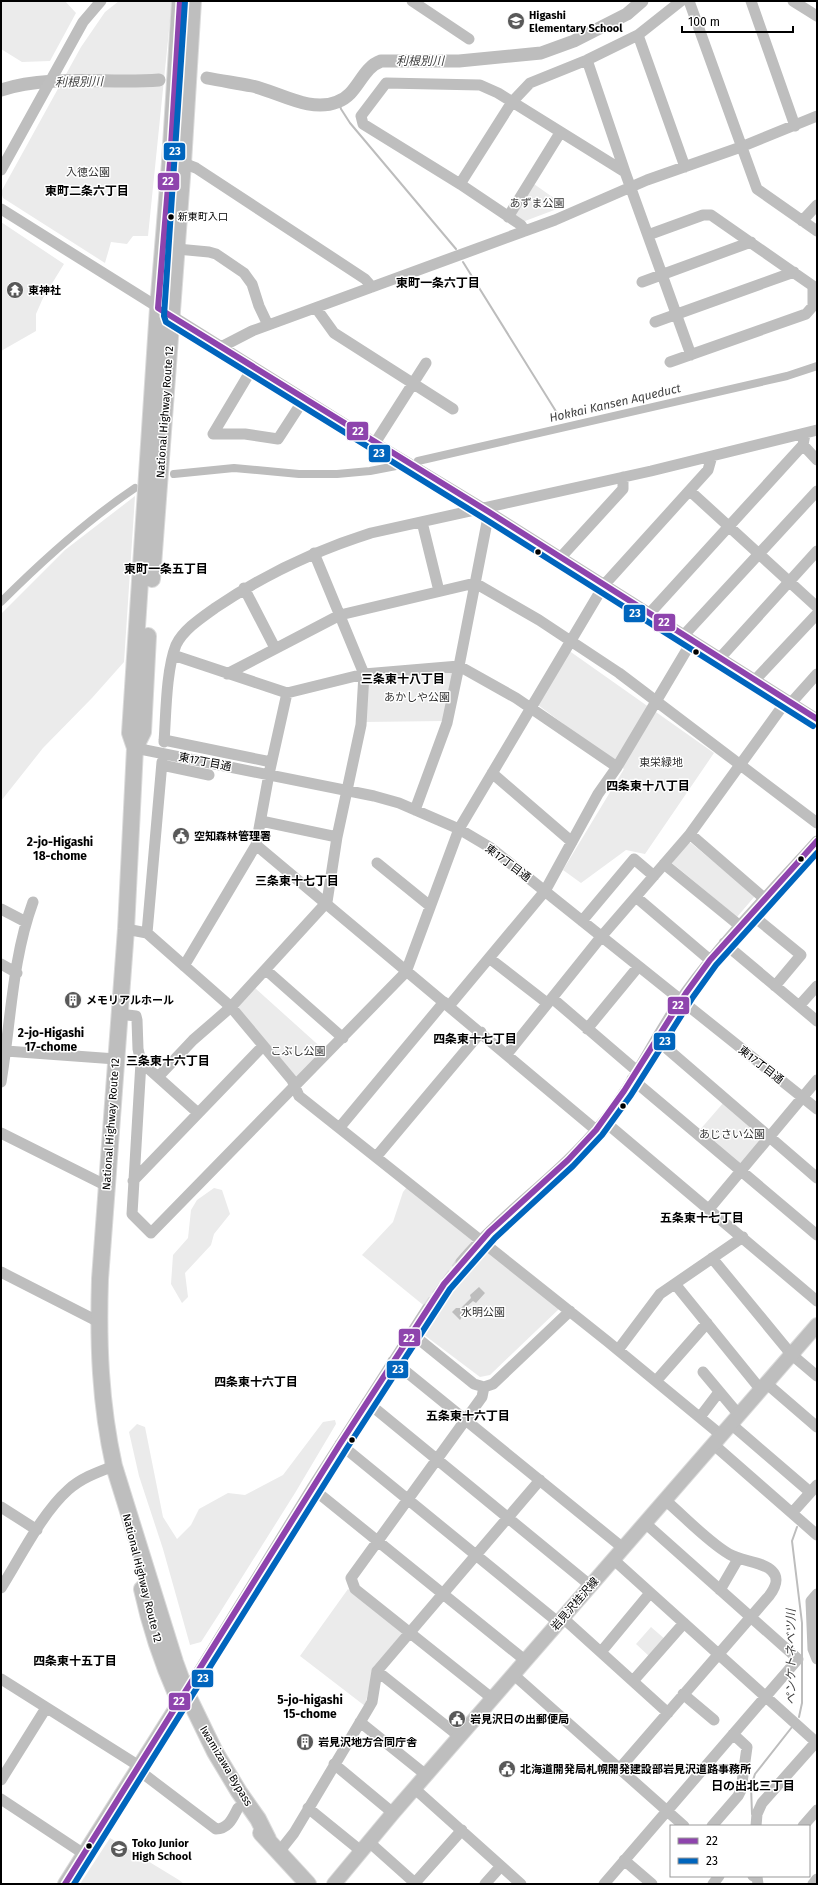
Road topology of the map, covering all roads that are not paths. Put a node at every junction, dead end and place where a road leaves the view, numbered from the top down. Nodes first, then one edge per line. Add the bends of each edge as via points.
1 (101, 1) edge
2 (180, 1) edge
3 (193, 1) edge
4 (412, 1) edge
5 (682, 1) edge
6 (689, 1) edge
7 (751, 1) edge
8 (793, 1) edge
9 (817, 16) edge
10 (638, 35) junction
11 (469, 39) dead end
12 (587, 60) junction
13 (512, 102) junction
14 (817, 116) edge
15 (795, 126) junction
16 (560, 133) junction
17 (740, 147) junction
18 (177, 162) junction
19 (685, 167) junction
20 (1, 170) edge
21 (625, 172) junction
22 (460, 184) junction
23 (631, 187) junction
24 (817, 206) edge
25 (1, 209) edge
26 (508, 217) junction
27 (802, 221) junction
28 (526, 231) junction
29 (817, 231) edge
30 (648, 235) junction
31 (751, 242) junction
32 (177, 249) junction
33 (794, 272) junction
34 (662, 274) junction
35 (642, 282) dead end
36 (372, 288) junction
37 (158, 308) junction
38 (316, 308) junction
39 (676, 314) junction
40 (172, 317) junction
41 (655, 322) dead end
42 (268, 325) junction
43 (221, 347) junction
44 (691, 354) junction
45 (670, 362) dead end
46 (426, 363) dead end
47 (253, 367) junction
48 (413, 383) junction
49 (304, 399) junction
50 (453, 408) dead end
51 (817, 430) edge
52 (804, 439) junction
53 (375, 443) junction
54 (712, 456) junction
55 (817, 460) edge
56 (623, 477) junction
57 (153, 482) junction
58 (817, 490) edge
59 (690, 491) junction
60 (486, 510) junction
61 (422, 522) junction
62 (728, 527) junction
63 (817, 551) edge
64 (314, 553) junction
65 (758, 555) junction
66 (560, 557) junction
67 (789, 582) junction
68 (475, 583) junction
69 (604, 585) junction
70 (244, 588) junction
71 (439, 591) junction
72 (817, 607) edge
73 (649, 614) junction
74 (817, 614) edge
75 (340, 615) junction
76 (688, 638) junction
77 (571, 642) junction
78 (142, 646) junction
79 (275, 648) junction
80 (173, 655) junction
81 (720, 658) junction
82 (460, 666) junction
83 (227, 674) junction
84 (364, 674) junction
85 (817, 674) edge
86 (755, 680) junction
87 (287, 693) junction
88 (789, 701) junction
89 (657, 702) junction
90 (530, 708) junction
91 (817, 719) edge
92 (135, 748) junction
93 (271, 762) junction
94 (740, 764) junction
95 (617, 767) junction
96 (492, 773) junction
97 (268, 774) junction
98 (209, 775) dead end
99 (347, 790) junction
100 (415, 810) junction
101 (261, 821) junction
102 (817, 823) edge
103 (459, 829) junction
104 (690, 834) junction
105 (337, 837) junction
106 (817, 841) edge
107 (572, 842) junction
108 (256, 845) junction
109 (377, 863) dead end
110 (664, 864) junction
111 (654, 876) junction
112 (545, 891) junction
113 (636, 897) junction
114 (765, 899) junction
115 (33, 902) dead end
116 (326, 902) junction
117 (430, 906) junction
118 (1, 909) edge
119 (751, 914) junction
120 (582, 921) junction
121 (26, 922) junction
122 (740, 926) junction
123 (126, 929) junction
124 (147, 933) junction
125 (601, 937) junction
126 (724, 943) junction
127 (489, 958) junction
128 (710, 960) junction
129 (1, 964) edge
130 (184, 966) junction
131 (638, 967) junction
132 (266, 970) junction
133 (406, 972) junction
134 (17, 973) junction
135 (775, 986) junction
136 (817, 986) edge
137 (681, 1000) junction
138 (550, 1001) junction
139 (447, 1004) junction
140 (799, 1006) junction
141 (232, 1007) junction
142 (119, 1014) junction
143 (817, 1021) edge
144 (4, 1023) edge
145 (587, 1029) junction
146 (481, 1032) junction
147 (343, 1038) junction
148 (657, 1040) junction
149 (264, 1046) junction
150 (6, 1052) junction
151 (506, 1054) junction
152 (116, 1059) junction
153 (142, 1062) junction
154 (634, 1075) junction
155 (159, 1076) junction
156 (1, 1079) edge
157 (817, 1080) edge
158 (296, 1087) junction
159 (802, 1097) junction
160 (817, 1109) edge
161 (198, 1112) junction
162 (604, 1121) junction
163 (340, 1127) junction
164 (596, 1130) junction
165 (1, 1133) edge
166 (769, 1137) junction
167 (376, 1157) junction
168 (741, 1171) junction
169 (817, 1178) edge
170 (133, 1181) junction
171 (107, 1186) junction
172 (709, 1208) junction
173 (817, 1235) edge
174 (743, 1237) junction
175 (481, 1239) junction
176 (712, 1258) junction
177 (461, 1262) tunnel mouth
178 (1, 1272) edge
179 (675, 1284) junction
180 (817, 1301) edge
181 (427, 1309) tunnel mouth
182 (570, 1311) junction
183 (99, 1322) junction
184 (707, 1323) junction
185 (817, 1325) edge
186 (411, 1333) junction
187 (618, 1350) junction
188 (791, 1354) junction
189 (393, 1360) junction
190 (703, 1372) dead end
191 (817, 1376) edge
192 (656, 1381) junction
193 (484, 1387) junction
194 (764, 1387) junction
195 (719, 1392) junction
196 (366, 1402) junction
197 (700, 1417) junction
198 (466, 1420) junction
199 (735, 1420) junction
200 (817, 1427) edge
201 (717, 1440) junction
202 (340, 1444) junction
203 (437, 1460) junction
204 (114, 1466) junction
205 (540, 1480) junction
206 (312, 1488) junction
207 (814, 1488) edge
208 (408, 1500) junction
209 (665, 1500) junction
210 (1, 1506) edge
211 (792, 1513) junction
212 (508, 1518) junction
213 (646, 1523) junction
214 (37, 1530) junction
215 (817, 1535) edge
216 (378, 1541) junction
217 (623, 1548) junction
218 (475, 1555) junction
219 (738, 1559) junction
220 (614, 1560) junction
221 (591, 1586) junction
222 (1, 1588) edge
223 (720, 1590) junction
224 (650, 1593) junction
225 (442, 1594) junction
226 (817, 1594) edge
227 (750, 1617) junction
228 (561, 1621) junction
229 (684, 1623) junction
230 (409, 1634) junction
231 (815, 1637) edge
232 (601, 1652) junction
233 (718, 1654) junction
234 (817, 1659) edge
235 (526, 1662) junction
236 (378, 1671) junction
237 (514, 1675) junction
238 (1, 1679) edge
239 (633, 1681) junction
240 (683, 1694) junction
241 (765, 1696) junction
242 (183, 1697) junction
243 (493, 1699) junction
244 (46, 1708) junction
245 (668, 1713) junction
246 (714, 1720) dead end
247 (360, 1722) junction
248 (733, 1734) junction
249 (460, 1737) junction
250 (817, 1742) edge
251 (334, 1764) junction
252 (138, 1768) junction
253 (620, 1768) junction
254 (426, 1775) junction
255 (1, 1780) edge
256 (415, 1790) junction
257 (1, 1799) edge
258 (238, 1808) junction
259 (308, 1808) junction
260 (667, 1810) junction
261 (817, 1810) edge
262 (393, 1813) junction
263 (683, 1825) edge
264 (713, 1825) edge
265 (756, 1825) edge
266 (804, 1825) edge
267 (462, 1830) junction
268 (268, 1839) junction
269 (365, 1847) junction
270 (280, 1852) junction
271 (84, 1854) junction
272 (624, 1860) junction
273 (500, 1866) junction
274 (817, 1880) edge
275 (65, 1884) edge
276 (308, 1884) edge
277 (334, 1884) edge
278 (415, 1884) edge
279 (485, 1884) edge
280 (521, 1884) edge
281 (604, 1884) edge
282 (652, 1884) edge
283 (813, 1884) edge

1 - 20 street via 83,22
2 - 18 highway, National Highway Route 12
3 - 18 highway, National Highway Route 12
4 - 11 street
5 - 10 street
6 - 17 street
7 - 15 street
8 - 9 street
10 - 12 street
10 - 19 street
12 - 13 street via 530,83
12 - 21 street
13 - 16 street
13 - 22 street
13 - 22 street via 480,85 386,83 361,116 363,124
14 - 15 street
15 - 17 street
16 - 21 street
16 - 26 street
17 - 19 street
17 - 27 street via 759,192
18 - 32 highway, National Highway Route 12
18 - 36 street via 196,168 365,279
18 - 37 highway, National Highway Route 12
19 - 23 street
21 - 23 street
22 - 26 street
23 - 28 street
23 - 30 street
24 - 27 street
25 - 37 street
26 - 28 street
27 - 29 street
28 - 36 street
30 - 31 street via 703,215 711,215
30 - 34 street
31 - 33 street
31 - 34 street
32 - 40 highway, National Highway Route 12
32 - 42 street via 216,254 244,272 252,284
33 - 39 street
33 - 44 street via 812,286 813,306 806,314
34 - 35 street
34 - 39 street
36 - 38 street
37 - 40 street
37 - 57 highway, National Highway Route 12
38 - 42 street
38 - 48 street via 334,333
39 - 41 street
39 - 44 street
40 - 43 street
40 - 57 highway, National Highway Route 12
42 - 43 street
43 - 47 street
44 - 45 street
46 - 48 street
47 - 49 street
47 - 49 street via 213,434 245,434 278,439
48 - 50 street
48 - 53 street
49 - 53 street
51 - 52 street
52 - 54 street
52 - 55 street
52 - 62 street
53 - 60 street
54 - 56 street
54 - 59 street via 708,470
56 - 60 street
56 - 66 street via 623,489
57 - 78 highway, National Highway Route 12
57 - 78 highway, National Highway Route 12 via 148,630
58 - 65 street
59 - 62 street
59 - 69 street
60 - 61 street
60 - 66 street
60 - 68 street
61 - 64 street via 371,533
61 - 71 street
62 - 65 street
62 - 73 street
63 - 67 street
64 - 70 street
64 - 75 street
65 - 67 street
65 - 76 street
66 - 69 street
67 - 72 street
67 - 81 street
68 - 71 street
68 - 77 street
68 - 82 street
69 - 73 street
69 - 77 street
70 - 79 street
70 - 80 street via 182,635
71 - 75 street
73 - 76 street
74 - 86 street
75 - 79 street
75 - 84 street
76 - 81 street
76 - 89 street
77 - 89 street via 619,673
77 - 90 street
78 - 92 highway, National Highway Route 12 via 143,732
78 - 92 highway, National Highway Route 12 via 135,663 130,733
79 - 83 street
80 - 83 street
80 - 93 street via 164,741
81 - 86 street
82 - 84 street
82 - 90 street
82 - 100 street via 447,723
83 - 87 street
84 - 87 street
84 - 99 street via 361,725
85 - 88 street
86 - 88 street
87 - 93 street
88 - 91 street
88 - 94 street
89 - 94 street
89 - 95 street
90 - 95 street
90 - 96 street
92 - 97 street, 東17丁目通
92 - 123 highway, National Highway Route 12
93 - 97 street
94 - 102 street
94 - 104 street
95 - 107 street via 598,794
96 - 103 street
96 - 107 street
97 - 99 street, 東17丁目通
97 - 101 street
98 - 124 street via 162,764
99 - 100 street, 東17丁目通 via 393,801
99 - 105 street
100 - 103 street, 東17丁目通
101 - 105 street
101 - 108 street
103 - 112 street, 東17丁目通 via 491,848
103 - 117 street
104 - 110 street
104 - 114 street
105 - 116 street
106 - 114 street
107 - 112 street
108 - 116 street
108 - 130 street
109 - 117 street
110 - 111 street
110 - 122 street
111 - 113 street
111 - 120 street via 634,859
112 - 120 street, 東17丁目通
112 - 127 street
113 - 125 street
113 - 128 street
114 - 119 street
115 - 121 street
116 - 132 street
116 - 133 street
117 - 133 street
118 - 121 street
119 - 122 street
119 - 135 street via 801,955
120 - 125 street, 東17丁目通
121 - 134 street
122 - 126 street
123 - 124 street
123 - 142 highway, National Highway Route 12
124 - 130 street
125 - 131 street, 東17丁目通
125 - 138 street
126 - 128 street
126 - 135 street
127 - 138 street
127 - 139 street
128 - 137 street
129 - 134 street
130 - 141 street
131 - 137 street, 東17丁目通
131 - 145 street
132 - 141 street
132 - 147 street
133 - 139 street
133 - 147 street
134 - 144 street
135 - 140 street
136 - 140 street
137 - 148 street
137 - 159 street, 東17丁目通
138 - 145 street
138 - 151 street
139 - 146 street
139 - 163 street
140 - 143 street
141 - 149 street
141 - 155 street via 193,1040
142 - 152 highway, National Highway Route 12
142 - 153 street via 136,1016 138,1049
144 - 150 street
145 - 154 street
146 - 151 street
146 - 167 street
147 - 158 street
148 - 154 street
148 - 166 street
149 - 158 street
149 - 161 street
150 - 152 street
150 - 156 street
151 - 164 street
152 - 171 highway, National Highway Route 12
153 - 155 street
153 - 170 street
154 - 162 street
154 - 168 street
155 - 161 street
157 - 159 street
158 - 163 street via 299,1096
158 - 170 street via 151,1233 132,1214
159 - 160 street, 東17丁目通
159 - 166 street
161 - 170 street
162 - 164 street
162 - 172 street
163 - 167 street
164 - 175 street via 568,1160
165 - 171 street
166 - 168 street
166 - 169 street
167 - 175 street
168 - 172 street
168 - 173 street
171 - 183 highway, National Highway Route 12
172 - 174 street
174 - 176 street
174 - 180 street
175 - 177 street
175 - 182 street
176 - 179 street
176 - 188 street
178 - 183 street
179 - 184 street
179 - 187 street via 660,1294
181 - 186 street
182 - 187 street
182 - 193 street via 493,1384
183 - 204 highway, National Highway Route 12 via 101,1387
184 - 192 street
184 - 194 street
185 - 188 main road, 岩見沢桂沢線
186 - 189 street
186 - 193 street via 474,1384
187 - 192 street
188 - 191 street
188 - 194 main road, 岩見沢桂沢線
189 - 196 street
189 - 198 street
190 - 195 street
192 - 197 street
193 - 198 street via 482,1397
194 - 199 main road, 岩見沢桂沢線
194 - 200 street
195 - 197 street
195 - 199 street
196 - 202 street
196 - 203 street
197 - 201 street
198 - 203 street
198 - 205 street
199 - 201 main road, 岩見沢桂沢線
199 - 207 street
201 - 209 main road, 岩見沢桂沢線
201 - 211 street
202 - 206 street
202 - 208 street
203 - 208 street
203 - 212 street
204 - 214 street via 68,1490
204 - 242 highway, National Highway Route 12 via 151,1624 167,1673
205 - 212 street
205 - 217 street
206 - 216 street
206 - 242 street
207 - 211 street
208 - 216 street
208 - 218 street
209 - 213 main road, 岩見沢桂沢線
209 - 219 street via 723,1551
210 - 214 street
211 - 215 street
212 - 218 street
212 - 221 street
213 - 217 main road, 岩見沢桂沢線
213 - 223 street
214 - 222 street
216 - 225 street
216 - 230 street via 351,1578 352,1584
217 - 220 main road, 岩見沢桂沢線
218 - 225 street
218 - 228 street
219 - 223 street
219 - 227 street via 765,1567 775,1576 774,1589
220 - 221 main road, 岩見沢桂沢線
220 - 224 street
221 - 228 main road, 岩見沢桂沢線
223 - 227 street
224 - 229 street
224 - 232 street
225 - 230 street
225 - 235 street
226 - 231 street via 811,1601
227 - 233 street
227 - 241 street via 798,1659
228 - 232 street
228 - 235 main road, 岩見沢桂沢線
229 - 233 street
229 - 239 street
230 - 236 street
230 - 243 street
231 - 234 street via 813,1649
232 - 239 street
233 - 240 street
233 - 241 street
235 - 237 main road, 岩見沢桂沢線
236 - 247 street via 372,1702
236 - 249 street
237 - 243 main road, 岩見沢桂沢線
237 - 253 street
238 - 244 street
239 - 245 street
240 - 245 street
240 - 246 street
241 - 248 street
241 - 250 street
242 - 252 main road
242 - 258 highway, Iwamizawa Bypass via 209,1762
242 - 268 highway, Iwamizawa Bypass
243 - 249 main road, 岩見沢桂沢線
244 - 252 street
244 - 255 street
245 - 253 street
247 - 251 street
247 - 254 street
248 - 260 street
248 - 264 street via 747,1748 741,1790
249 - 254 main road, 岩見沢桂沢線
250 - 265 street via 762,1803
251 - 259 street
251 - 262 street
252 - 258 street via 216,1829 222,1829 229,1824
252 - 271 main road
253 - 260 street
254 - 256 main road, 岩見沢桂沢線
256 - 262 main road, 岩見沢桂沢線
256 - 267 street
257 - 271 street
258 - 268 highway, Iwamizawa Bypass via 250,1824
259 - 269 street
259 - 270 street
260 - 263 street
260 - 272 street
261 - 266 street
262 - 269 main road, 岩見沢桂沢線
267 - 273 street
267 - 278 street
268 - 270 highway, Iwamizawa Bypass
269 - 277 main road, 岩見沢桂沢線
269 - 278 street
270 - 276 highway, Iwamizawa Bypass
271 - 275 main road
272 - 281 street
272 - 282 street
273 - 279 street
273 - 280 street
274 - 283 street

